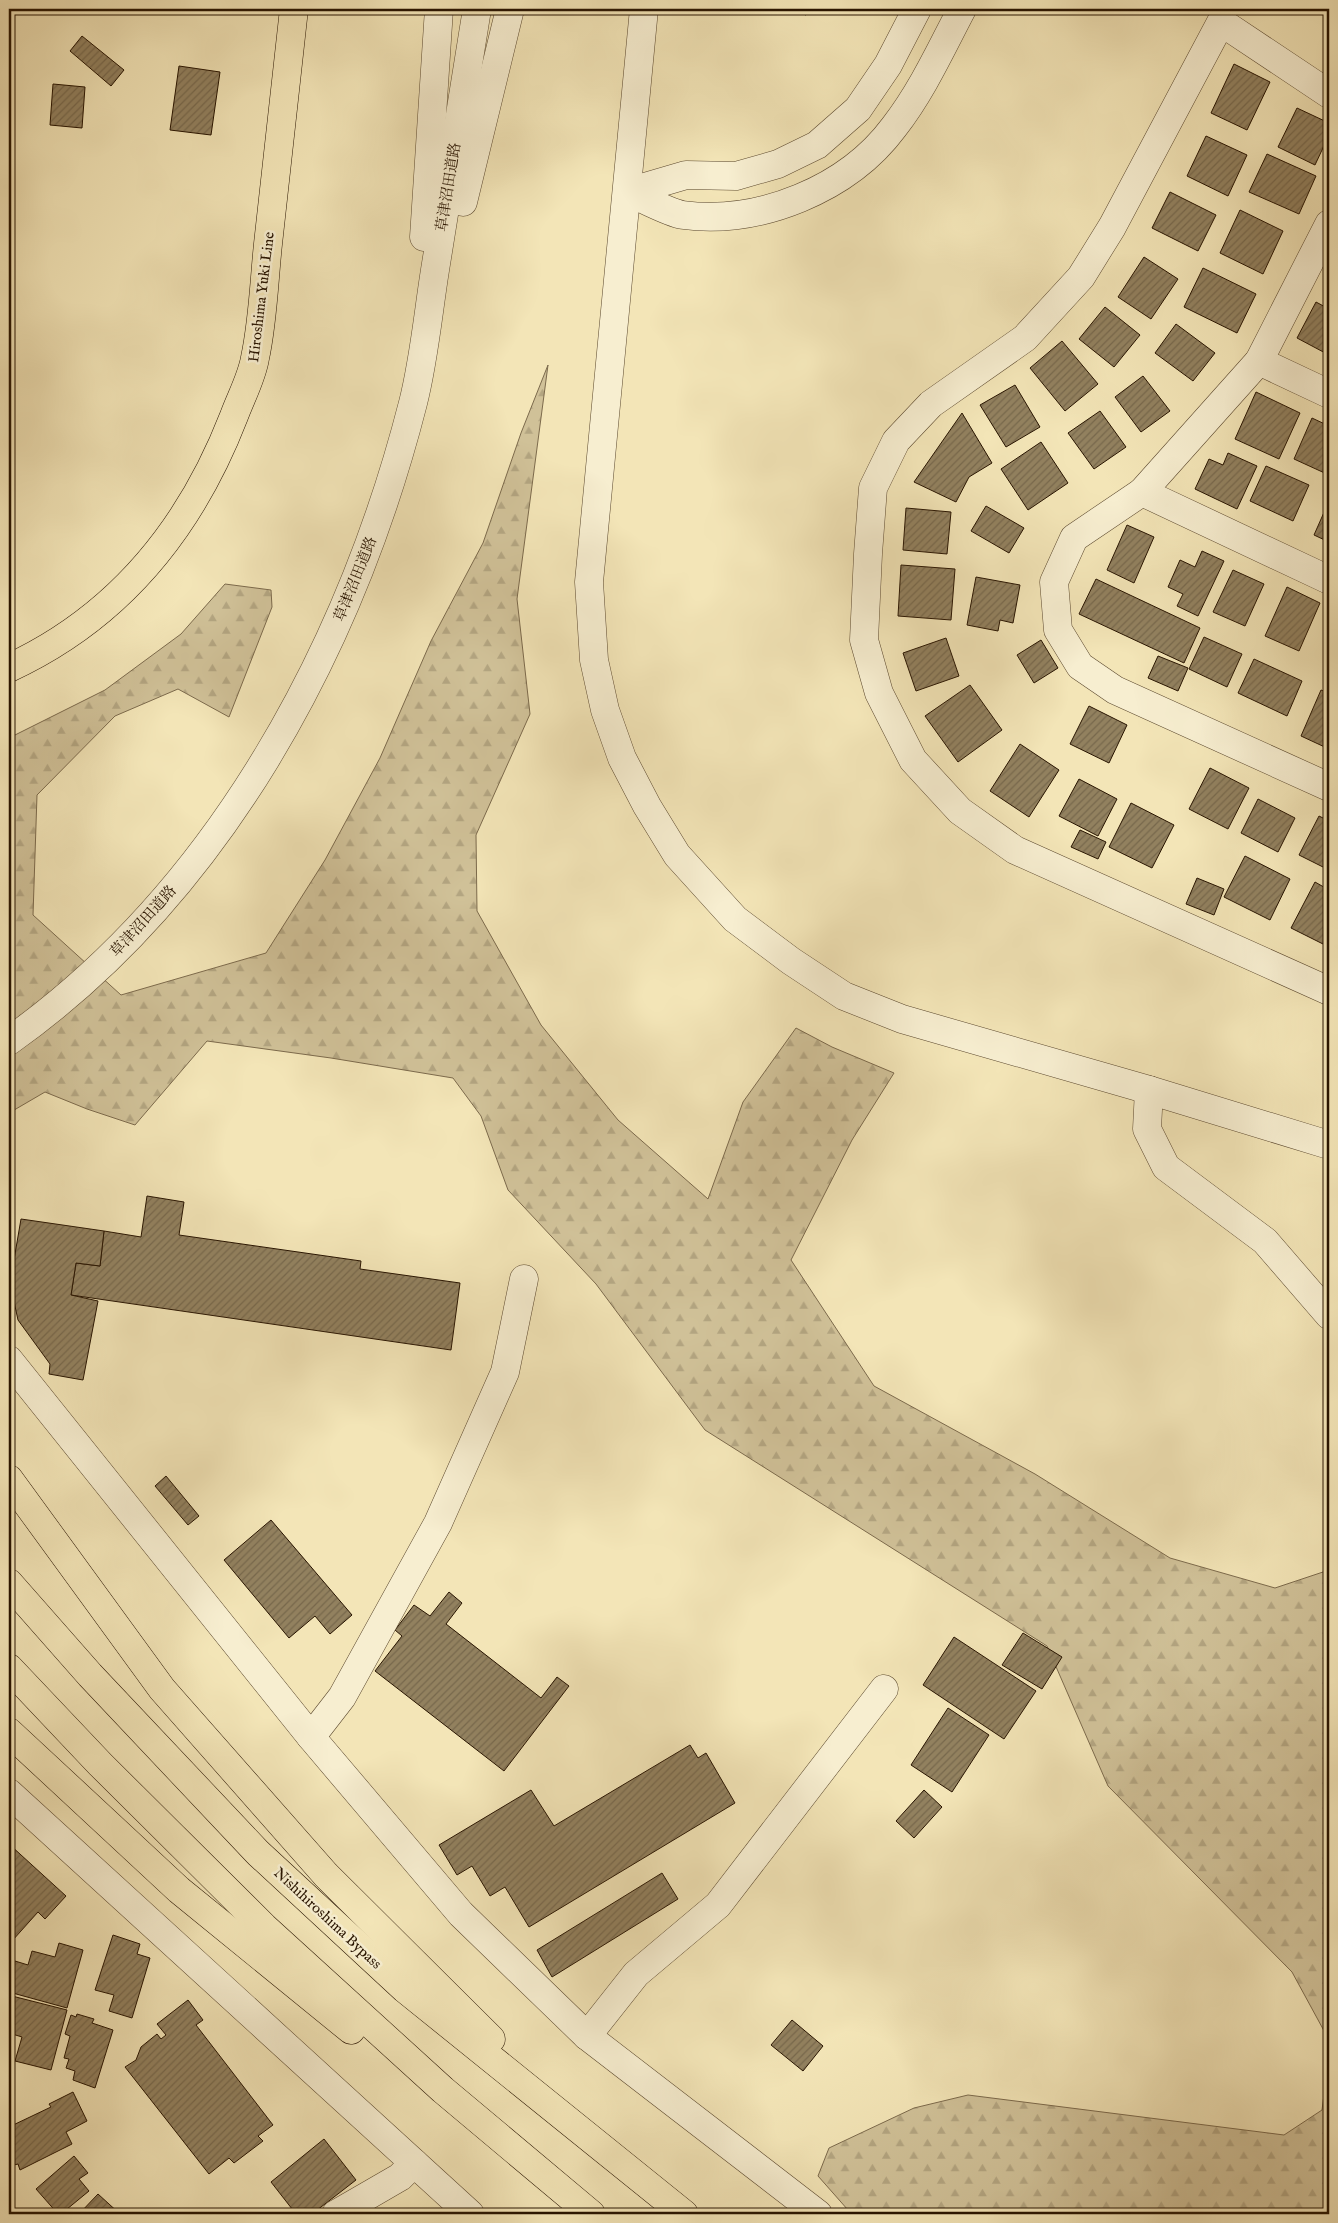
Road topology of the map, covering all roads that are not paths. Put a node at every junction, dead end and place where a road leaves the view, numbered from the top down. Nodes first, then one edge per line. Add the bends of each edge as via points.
1 (294, 9) edge
2 (439, 9) edge
3 (477, 9) edge
4 (510, 9) edge
5 (644, 9) edge
6 (917, 9) edge
7 (962, 9) edge
8 (1329, 94) edge
9 (628, 192) junction
10 (1329, 224) edge
11 (1259, 361) junction
12 (1329, 394) edge
13 (414, 401) junction
14 (1142, 492) junction
15 (1329, 580) edge
16 (9, 668) edge
17 (1329, 787) edge
18 (1329, 991) edge
19 (9, 1041) edge
20 (1149, 1090) junction
21 (1329, 1145) edge
22 (524, 1279) dead end
23 (1329, 1316) edge
24 (9, 1360) edge
25 (9, 1479) edge
26 (9, 1583) edge
27 (9, 1668) edge
28 (884, 1689) dead end
29 (9, 1732) edge
30 (311, 1737) junction
31 (9, 1793) edge
32 (587, 2036) junction
33 (606, 2154) junction
34 (414, 2163) junction
35 (586, 2211) edge
36 (336, 2214) edge
37 (470, 2214) edge
38 (684, 2214) edge
39 (818, 2214) edge

1 - 16 main road, Hiroshima Yuki Line via 255,360 219,455 181,520 121,594 78,628
2 - 13 street
3 - 13 street, 草津沼田道路
4 - 13 street
5 - 9 street
6 - 9 street via 888,65 858,109 817,145 778,164 736,176 686,175
7 - 9 street via 924,83 893,128 858,164 818,191 778,207 727,216 682,215
8 - 18 street via 1221,22 1112,226 1081,277 1025,338 931,404 896,441 873,488 864,640 879,693 913,760 960,811 1016,850
9 - 20 street via 589,582 594,660 605,710 622,758 647,806 677,855 735,919 844,996 902,1019
10 - 11 street
11 - 12 street
11 - 14 street
13 - 19 street, 草津沼田道路 via 382,509 346,606 295,707 243,796 182,879 110,959
14 - 15 street
14 - 17 street via 1074,538 1054,582 1058,630 1080,666 1115,690
20 - 21 street
20 - 23 street via 1147,1129 1166,1167 1265,1240
22 - 30 street via 505,1372 438,1523 342,1697
24 - 30 street
25 - 33 main road via 162,1689 299,1846
26 - 33 main road, Nishihiroshima Bypass via 90,1675 258,1853 405,1989
27 - 35 main road via 264,1927 443,2090
28 - 32 street via 718,1905 636,1974
29 - 35 main road via 179,1890 436,2099
30 - 32 street via 461,1914
31 - 34 street
32 - 39 street
33 - 38 main road, Nishihiroshima Bypass
34 - 36 street via 400,2177
34 - 37 street

